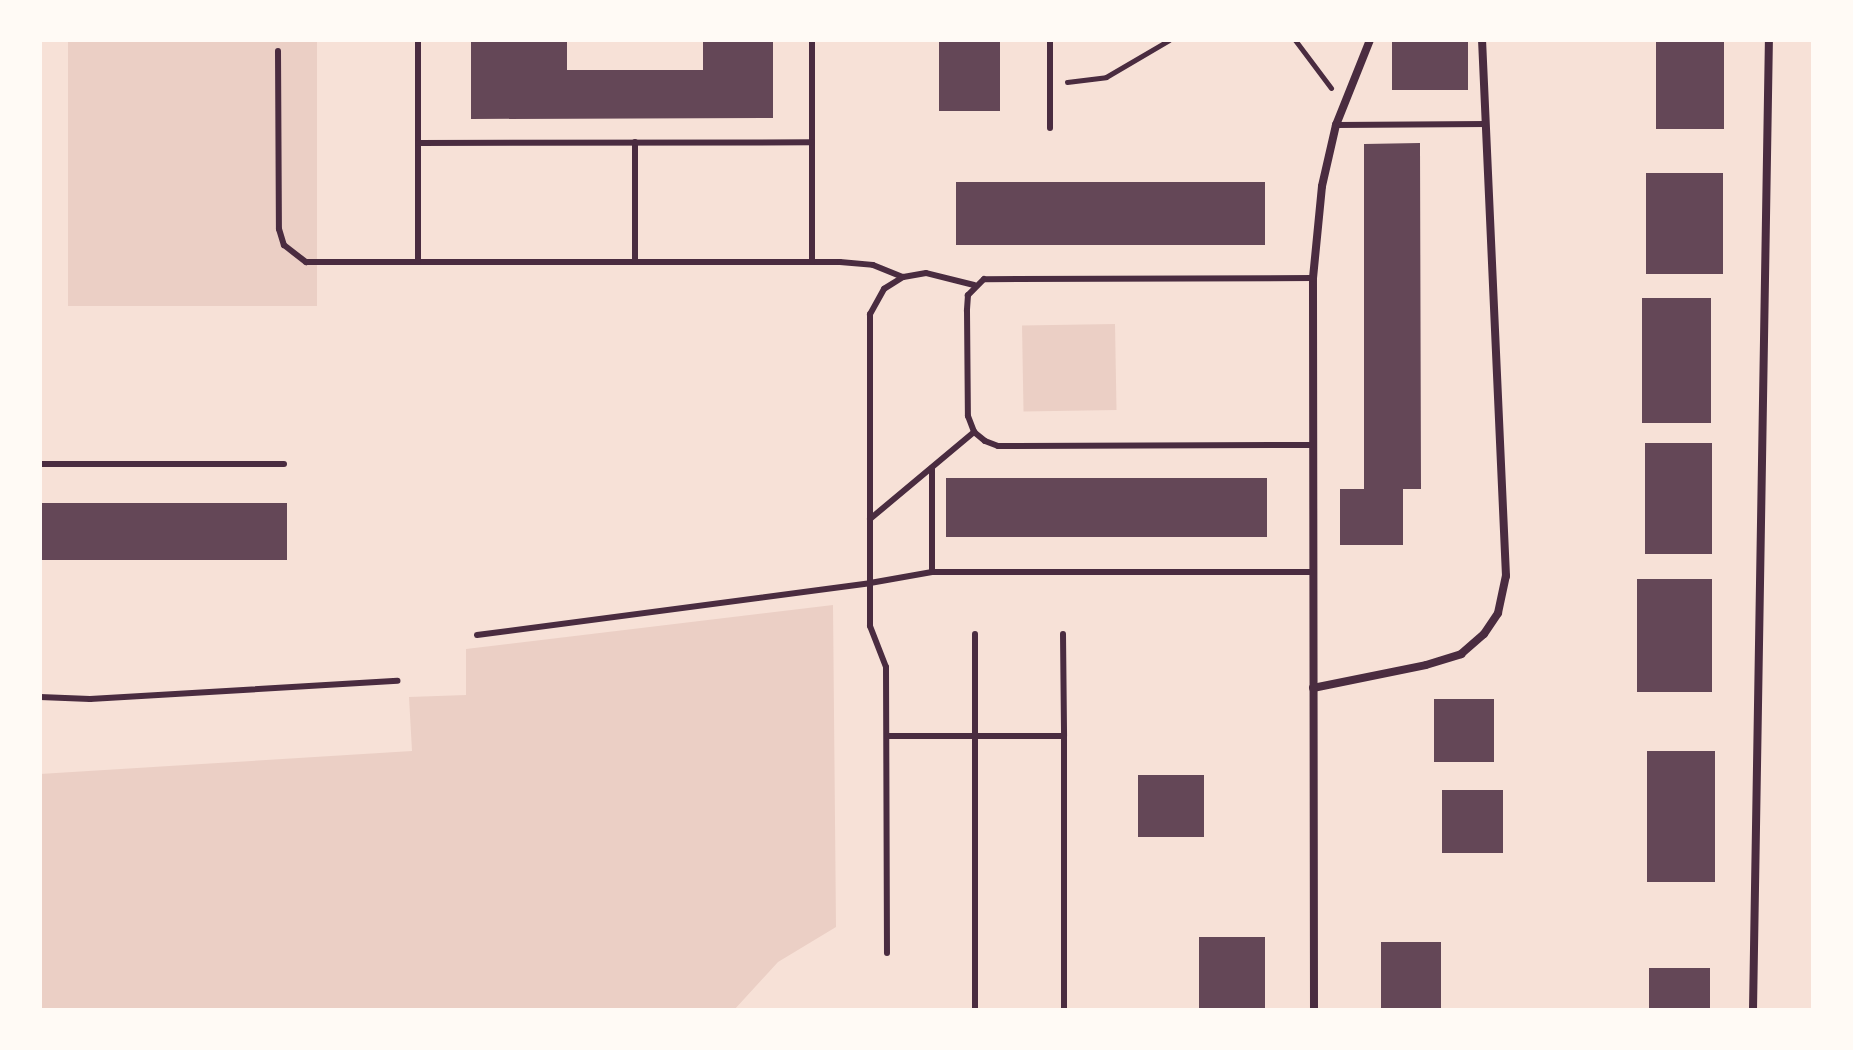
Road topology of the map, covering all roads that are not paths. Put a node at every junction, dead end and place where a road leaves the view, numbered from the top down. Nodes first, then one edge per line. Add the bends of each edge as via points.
1 (418, 40) edge
2 (812, 40) edge
3 (1050, 40) edge
4 (1370, 40) edge
5 (1482, 40) edge
6 (1769, 40) edge
7 (278, 51) dead end
8 (1486, 124) junction
9 (1336, 125) junction
10 (1050, 128) dead end
11 (635, 142) junction
12 (812, 142) junction
13 (418, 143) junction
14 (812, 261) junction
15 (418, 262) junction
16 (635, 262) junction
17 (903, 277) junction
18 (1313, 278) junction
19 (974, 285) junction
20 (974, 432) junction
21 (1313, 445) junction
22 (40, 464) edge
23 (284, 464) dead end
24 (932, 467) junction
25 (870, 519) junction
26 (932, 572) junction
27 (1313, 572) junction
28 (870, 583) junction
29 (975, 634) dead end
30 (1063, 634) dead end
31 (477, 635) dead end
32 (397, 681) dead end
33 (1313, 688) junction
34 (40, 697) edge
35 (887, 736) junction
36 (975, 736) junction
37 (1064, 736) junction
38 (887, 953) dead end
39 (975, 1010) edge
40 (1064, 1010) edge
41 (1314, 1010) edge
42 (1753, 1010) edge

1 - 13 lane
2 - 12 lane
3 - 10 lane
4 - 9 street
5 - 8 street
6 - 42 street
7 - 15 lane via 279,229 284,245 306,262
8 - 9 lane
8 - 33 street via 1506,576 1498,613 1461,654
9 - 18 street via 1322,186
11 - 12 lane
11 - 13 lane
11 - 16 lane
12 - 14 lane
13 - 15 lane
14 - 16 lane
14 - 17 lane via 860,263
15 - 16 lane
17 - 19 lane via 926,273
17 - 25 lane via 884,289 870,314
18 - 19 lane via 984,279
18 - 21 street
19 - 20 lane via 967,311 968,416
20 - 21 lane via 998,446
20 - 24 lane
21 - 27 street
22 - 23 lane
24 - 25 lane
24 - 26 lane
25 - 28 lane
26 - 27 lane
26 - 28 lane
27 - 33 street
28 - 31 lane
28 - 35 lane via 871,631 886,667
29 - 36 lane
30 - 37 lane
32 - 34 lane via 90,699
33 - 41 street
35 - 36 lane
35 - 38 lane
36 - 37 lane
36 - 39 lane
37 - 40 lane

